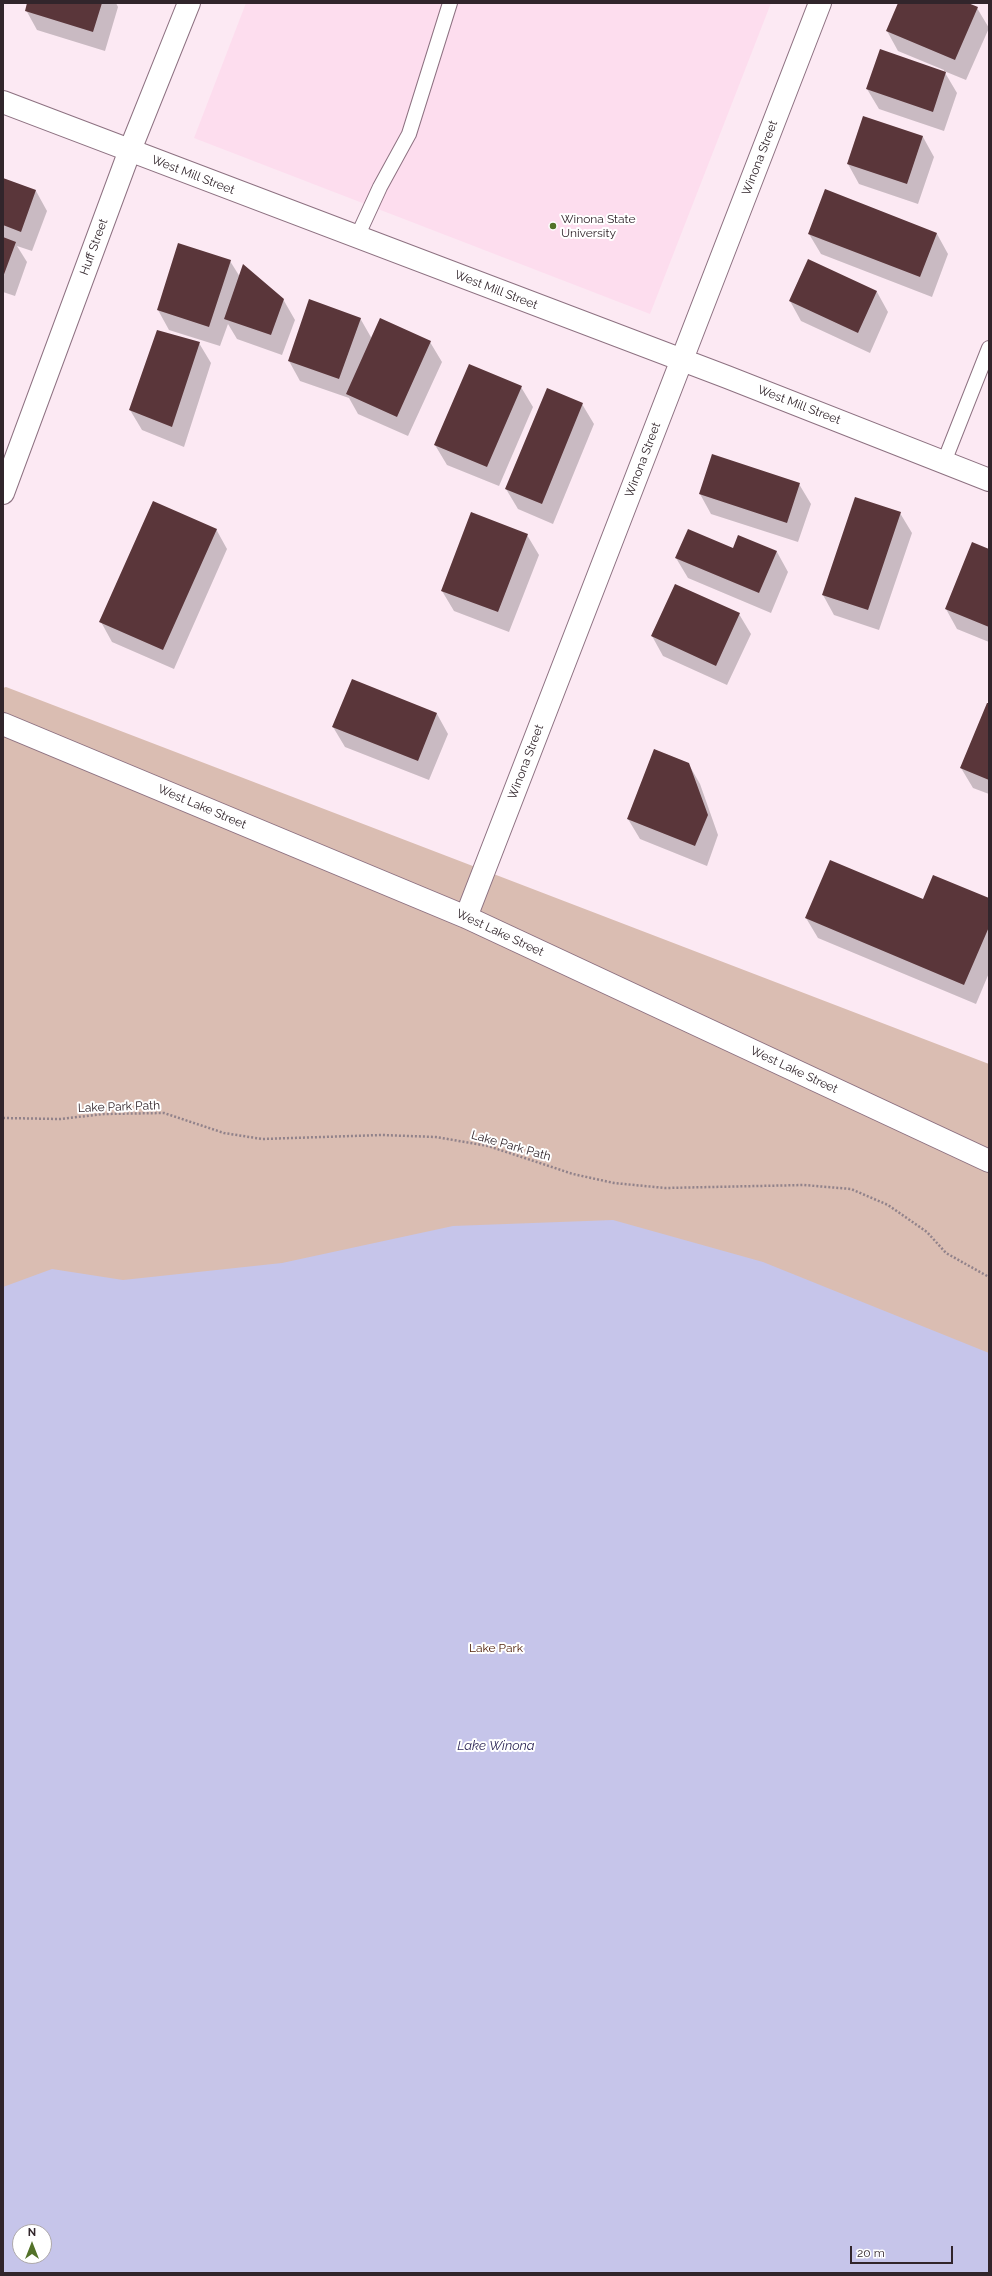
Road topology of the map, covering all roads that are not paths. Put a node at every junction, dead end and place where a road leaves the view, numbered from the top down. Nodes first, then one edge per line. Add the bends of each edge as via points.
1 (189, 3) edge
2 (450, 3) edge
3 (820, 3) edge
4 (3, 102) edge
5 (130, 150) junction
6 (357, 237) junction
7 (989, 348) edge
8 (682, 360) junction
9 (944, 462) junction
10 (989, 480) edge
11 (3, 493) edge
12 (3, 724) edge
13 (466, 917) junction
14 (989, 1161) edge

1 - 5 street, Huff Street
2 - 6 lane via 409,134 380,187
3 - 8 street, Winona Street
4 - 5 street, West Mill Street
5 - 6 street, West Mill Street
5 - 11 street, Huff Street
6 - 8 street, West Mill Street
7 - 9 lane
8 - 9 street, West Mill Street
8 - 13 street, Winona Street
9 - 10 street, West Mill Street
12 - 13 street, West Lake Street
13 - 14 street, West Lake Street

